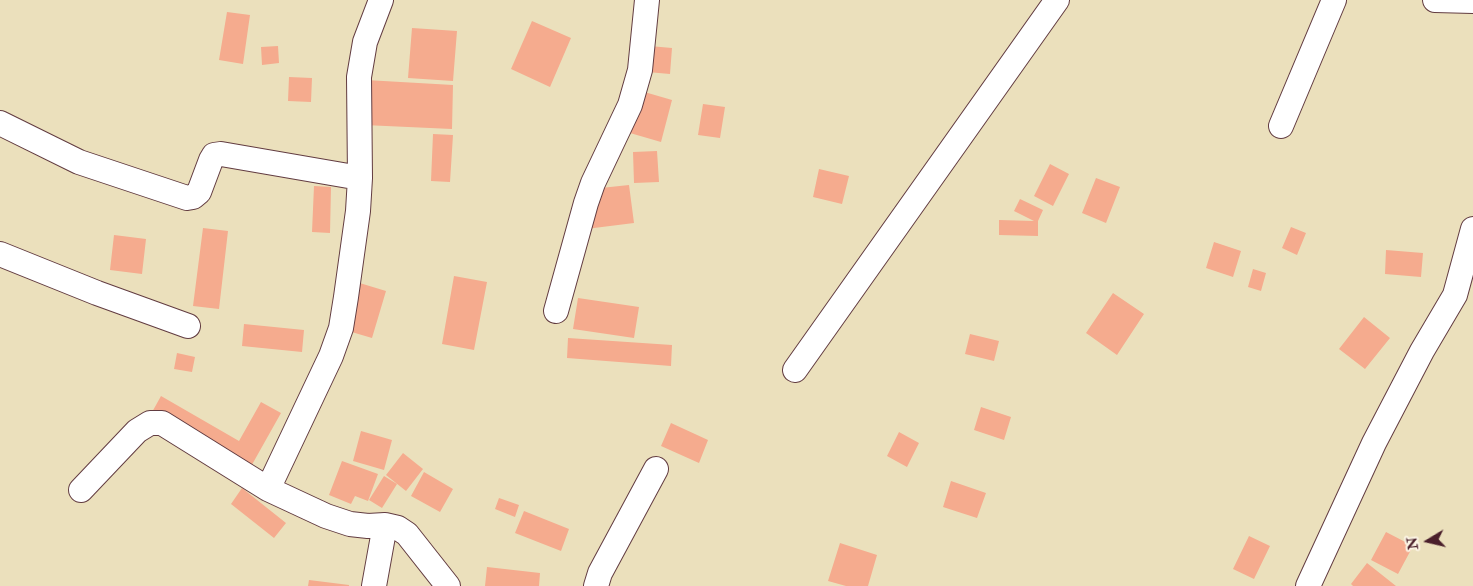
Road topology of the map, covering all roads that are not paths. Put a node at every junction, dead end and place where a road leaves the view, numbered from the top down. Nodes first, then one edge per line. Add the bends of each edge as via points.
1 (381, 0) edge
2 (647, 0) edge
3 (1057, 0) edge
4 (1334, 0) edge
5 (0, 123) edge
6 (1281, 126) dead end
7 (360, 178) junction
8 (1473, 229) edge
9 (0, 254) edge
10 (556, 311) dead end
11 (188, 326) dead end
12 (795, 370) dead end
13 (656, 469) dead end
14 (268, 489) junction
15 (81, 490) dead end
16 (386, 525) junction
17 (374, 586) edge
18 (448, 586) edge
19 (596, 586) edge
20 (1308, 586) edge

1 - 7 street via 365,42 359,77
2 - 10 street via 640,70 630,105 586,203
3 - 12 street
4 - 6 street
5 - 7 street via 79,162 187,198 199,192 211,160 221,154
7 - 14 street via 346,296 332,356
8 - 20 street via 1455,295 1374,444
9 - 11 street
13 - 19 street
14 - 15 street via 162,423 150,423 137,431
14 - 16 street via 350,524
16 - 17 street
16 - 18 street via 407,534

